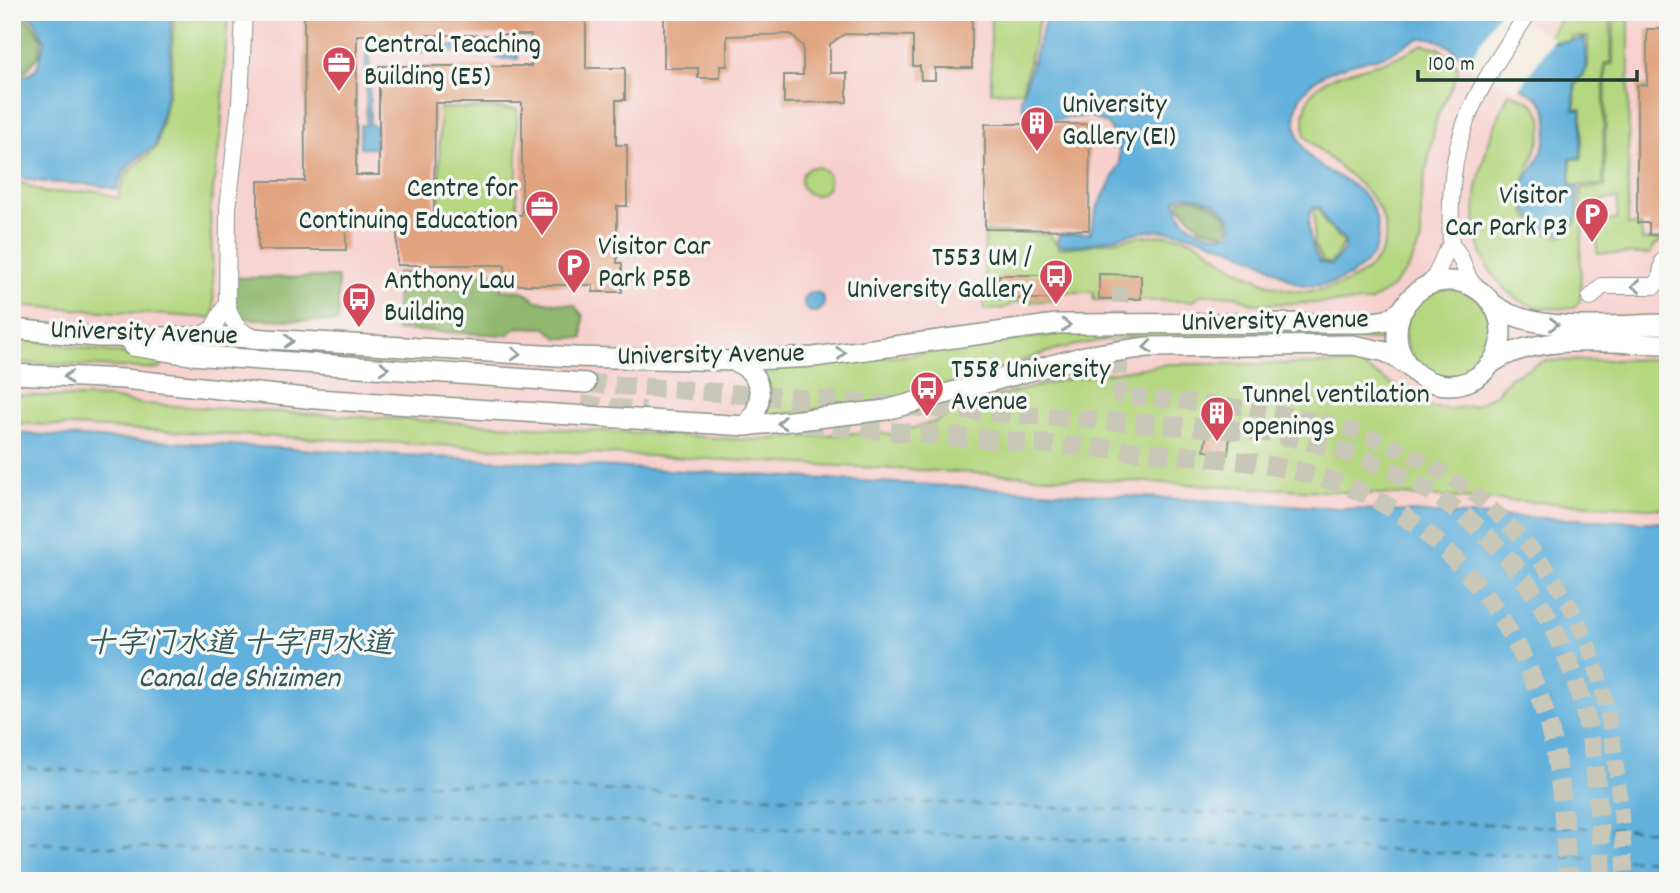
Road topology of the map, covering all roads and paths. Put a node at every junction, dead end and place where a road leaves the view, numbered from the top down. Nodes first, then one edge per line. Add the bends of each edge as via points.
1 (244, 12) edge
2 (1529, 12) edge
3 (1450, 242) junction
4 (1668, 259) edge
5 (1429, 284) junction
6 (1474, 286) junction
7 (1590, 298) dead end
8 (227, 303) junction
9 (1492, 303) junction
10 (1404, 309) junction
11 (1668, 324) edge
12 (12, 329) edge
13 (98, 337) junction
14 (198, 337) junction
15 (256, 339) junction
16 (1668, 344) edge
17 (733, 361) junction
18 (1492, 363) junction
19 (1407, 365) junction
20 (12, 374) edge
21 (124, 379) junction
22 (586, 383) tunnel mouth
23 (582, 405) tunnel mouth
24 (746, 426) junction

1 - 8 street via 228,208
2 - 3 street via 1478,89 1464,122 1450,188
3 - 5 street
3 - 6 street via 1461,254
4 -> 7 street via 1654,286 1602,286
5 - 6 main road via 1445,280
5 - 10 main road
6 - 9 main road
8 - 14 street via 213,328
8 - 15 street via 240,331
9 -> 11 main road via 1508,315 1538,324
9 - 18 main road via 1502,333
17 -> 10 main road, University Avenue via 814,356 1057,324 1366,323 1387,320
10 - 19 main road via 1396,336
12 - 13 main road, University Avenue
13 - 14 main road, University Avenue
13 -> 22 main road via 191,355
14 - 15 main road, University Avenue
15 -> 17 main road, University Avenue via 575,358
16 - 18 main road via 1534,345 1512,350
17 - 24 main road via 748,368 760,390 757,414
18 - 19 main road via 1471,381 1443,385 1430,382
19 -> 24 main road, University Avenue via 1386,352 1353,345 1147,347 1086,356 886,410
21 -> 20 main road
21 - 23 main road via 229,381
21 - 24 main road, University Avenue via 316,399

